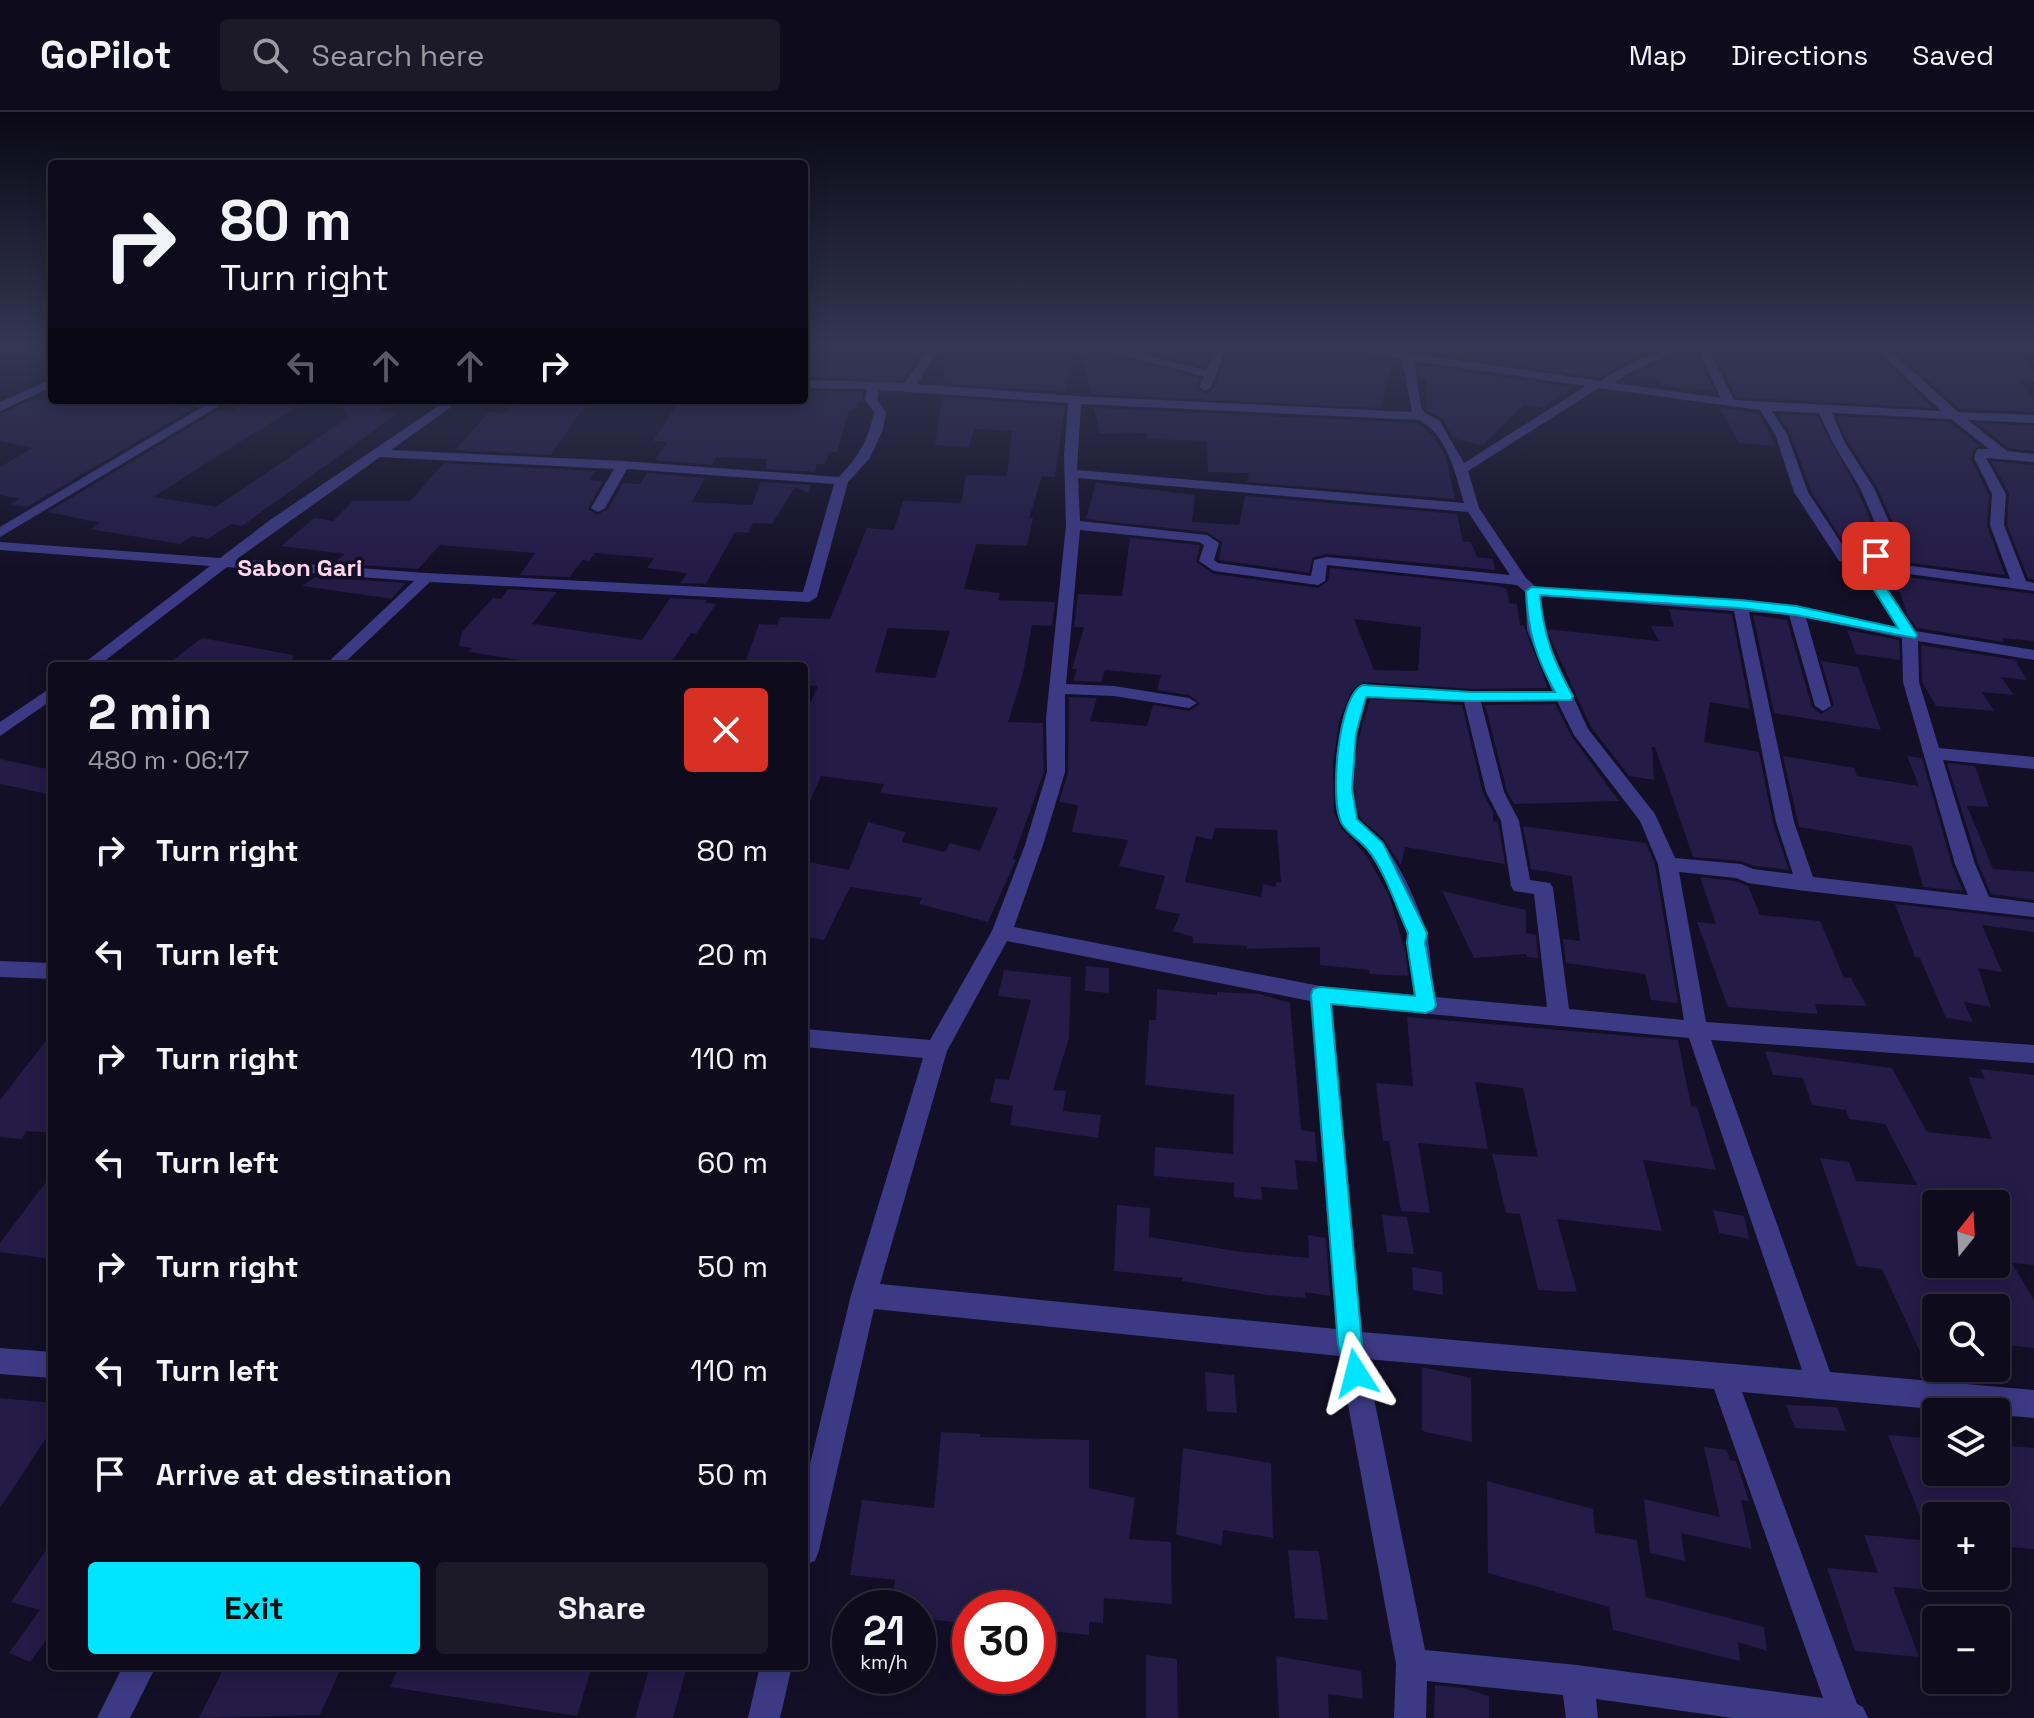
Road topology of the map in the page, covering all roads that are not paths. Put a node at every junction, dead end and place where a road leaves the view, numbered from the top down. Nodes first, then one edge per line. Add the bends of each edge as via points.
1 (187, 421) edge
2 (424, 421) edge
3 (878, 421) edge
4 (1072, 421) edge
5 (1431, 421) edge
6 (1541, 421) edge
7 (1773, 421) edge
8 (1829, 421) edge
9 (1964, 421) edge
10 (2001, 452) junction
11 (377, 453) junction
12 (2033, 459) edge
13 (623, 465) junction
14 (1461, 470) junction
15 (1073, 474) junction
16 (842, 481) junction
17 (598, 508) dead end
18 (1472, 508) junction
19 (1073, 525) junction
20 (0, 533) edge
21 (0, 546) edge
22 (224, 564) junction
23 (1871, 565) junction
24 (426, 577) junction
25 (1527, 586) junction
26 (2027, 586) edge
27 (1740, 604) junction
28 (1796, 611) junction
29 (1910, 635) junction
30 (2034, 655) edge
31 (93, 662) edge
32 (336, 662) edge
33 (1056, 689) junction
34 (48, 695) edge
35 (1565, 696) junction
36 (1471, 697) junction
37 (1189, 703) dead end
38 (1823, 706) dead end
39 (0, 730) edge
40 (1931, 753) junction
41 (2034, 763) edge
42 (1668, 864) junction
43 (1806, 884) junction
44 (1982, 905) junction
45 (2034, 910) edge
46 (1002, 932) junction
47 (0, 969) edge
48 (48, 971) edge
49 (1320, 995) junction
50 (1426, 1005) junction
51 (1559, 1017) junction
52 (1697, 1030) junction
53 (808, 1038) edge
54 (936, 1050) junction
55 (2034, 1054) edge
56 (864, 1295) junction
57 (1350, 1344) junction
58 (0, 1361) edge
59 (48, 1365) edge
60 (1723, 1377) junction
61 (1821, 1385) junction
62 (2034, 1404) edge
63 (813, 1471) edge
64 (808, 1515) edge
65 (1412, 1664) junction
66 (138, 1670) edge
67 (775, 1670) edge
68 (1577, 1681) junction
69 (113, 1718) edge
70 (764, 1718) edge
71 (1410, 1718) edge
72 (1582, 1718) edge
73 (1848, 1718) edge

1 - 20 street
2 - 11 street
3 - 16 street via 864,458
4 - 15 street
5 - 14 street
6 - 14 street
7 - 23 street via 1801,492 1844,558
8 - 23 street via 1892,544
9 - 10 street
10 - 12 street
10 - 26 street via 1982,452 1980,458 1999,494 1997,525
11 - 13 street
11 - 22 street
13 - 16 street
13 - 17 street
14 - 18 street
15 - 18 street
15 - 19 street
16 - 24 street via 809,597
18 - 25 street
19 - 25 street via 1202,538 1212,543 1206,561 1214,567 1301,581 1318,581 1319,563 1327,561
19 - 33 street
21 - 22 street
22 - 24 street
22 - 31 street
23 - 26 street
23 - 29 street via 1870,574
24 - 32 street
25 - 27 street
25 - 35 street via 1535,630
27 - 28 street
27 - 43 street via 1785,822
28 - 29 street
28 - 38 street
29 - 30 street
29 - 40 street via 1911,682
33 - 37 street via 1114,691
33 - 46 street via 1056,772
34 - 39 street
35 - 36 street
35 - 42 street via 1580,731 1648,819
36 - 50 street via 1363,690 1349,734 1343,789 1349,821 1376,847 1417,933
36 - 51 street via 1495,792 1510,821 1521,886 1543,888
40 - 41 street
40 - 44 street
42 - 43 street
42 - 52 street
43 - 44 street
44 - 45 street
46 - 49 street
46 - 54 street
47 - 48 street
49 - 50 street
49 - 57 street
50 - 51 street
51 - 52 street
52 - 55 street
52 - 61 street
53 - 54 street
54 - 56 street
56 - 57 street
56 - 63 street
57 - 60 street
57 - 65 street
58 - 59 street
60 - 61 street
60 - 73 street
61 - 62 street
63 - 64 street
65 - 68 street
65 - 71 street
66 - 69 street
67 - 70 street
68 - 72 street
68 - 73 street

